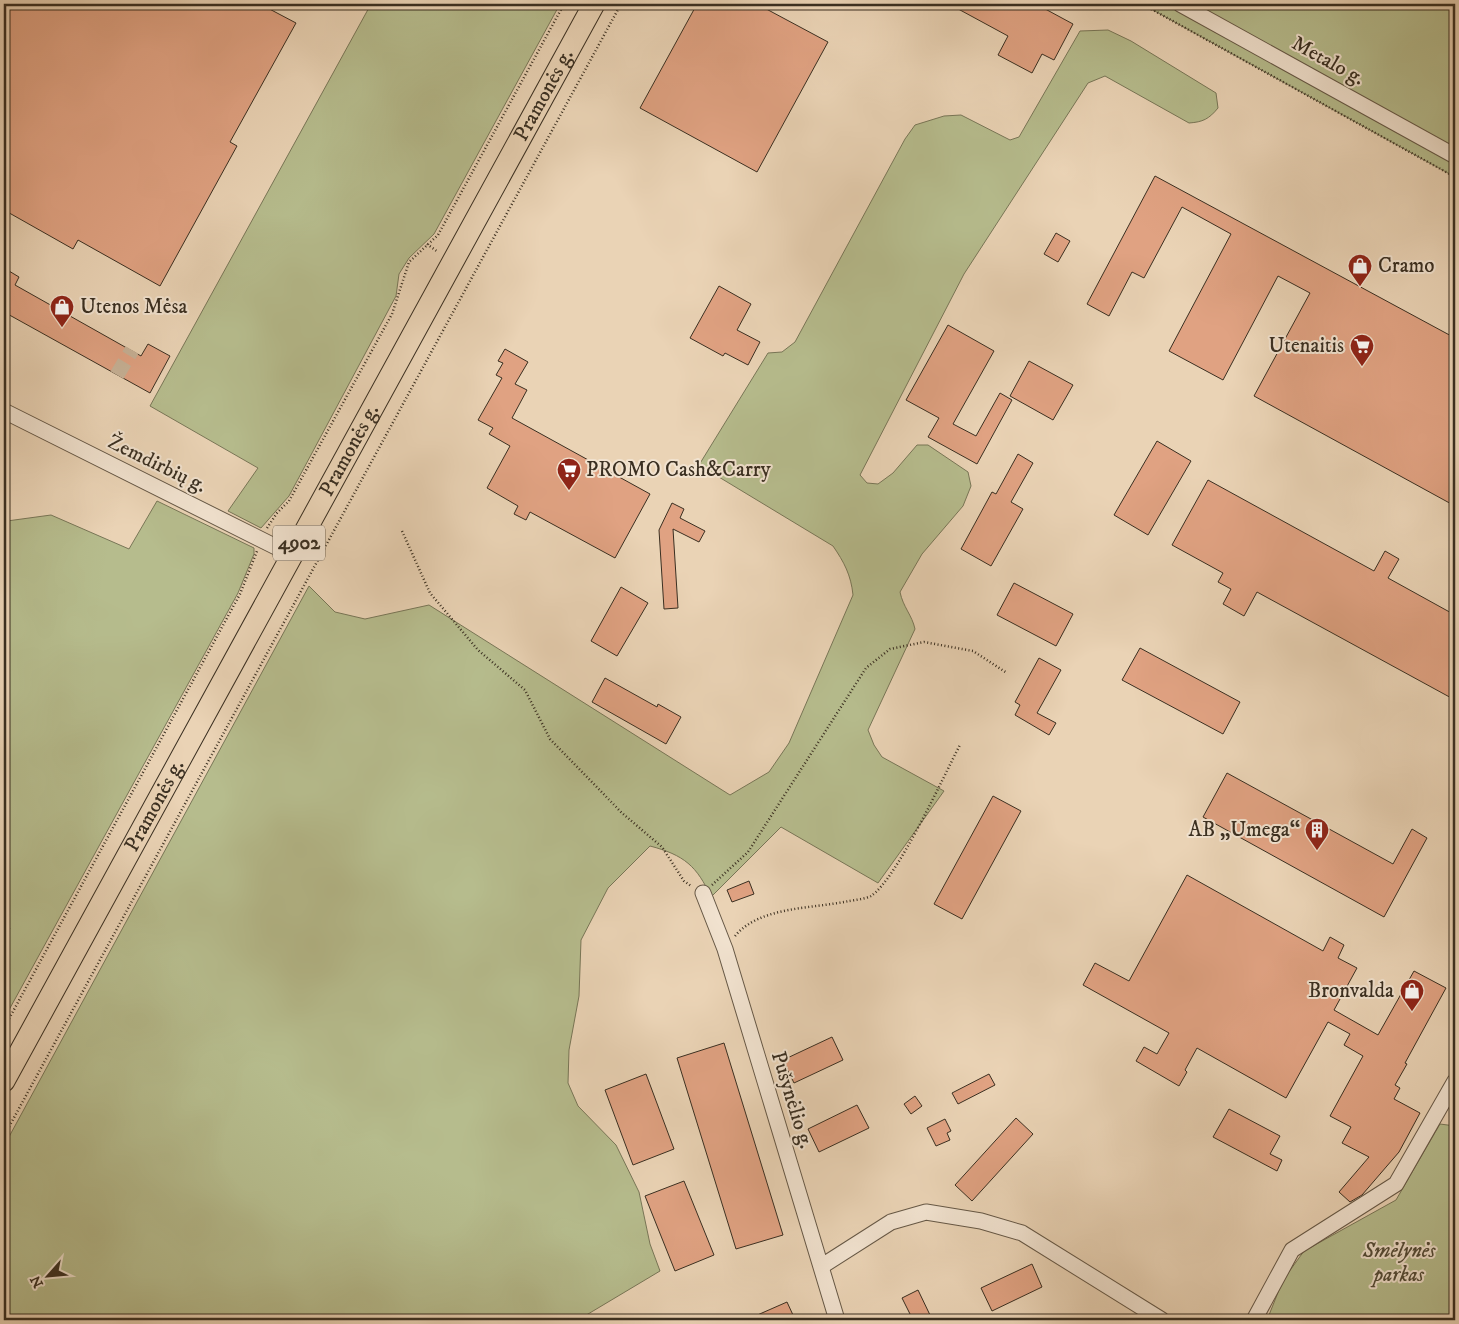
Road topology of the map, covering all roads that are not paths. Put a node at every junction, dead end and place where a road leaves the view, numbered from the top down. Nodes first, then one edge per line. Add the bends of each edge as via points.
1 (594, 4) edge
2 (1180, 4) edge
3 (1455, 156) edge
4 (4, 411) edge
5 (292, 555) junction
6 (703, 893) road end
7 (4, 1081) edge
8 (1455, 1081) edge
9 (822, 1266) junction
10 (837, 1320) edge
11 (1162, 1320) edge
12 (1254, 1320) edge

1 - 5 highway, Pramonės g. / 4902
2 - 3 street, Metalo g.
4 - 5 street, Žemdirbių g.
5 - 7 highway, Pramonės g. / 4902
6 - 9 street, Pušynėlio g. via 724,949
8 - 12 street via 1396,1184 1292,1250
9 - 10 street, Pušynėlio g.
9 - 11 street via 863,1238 900,1220 926,1212 981,1221 1022,1233

